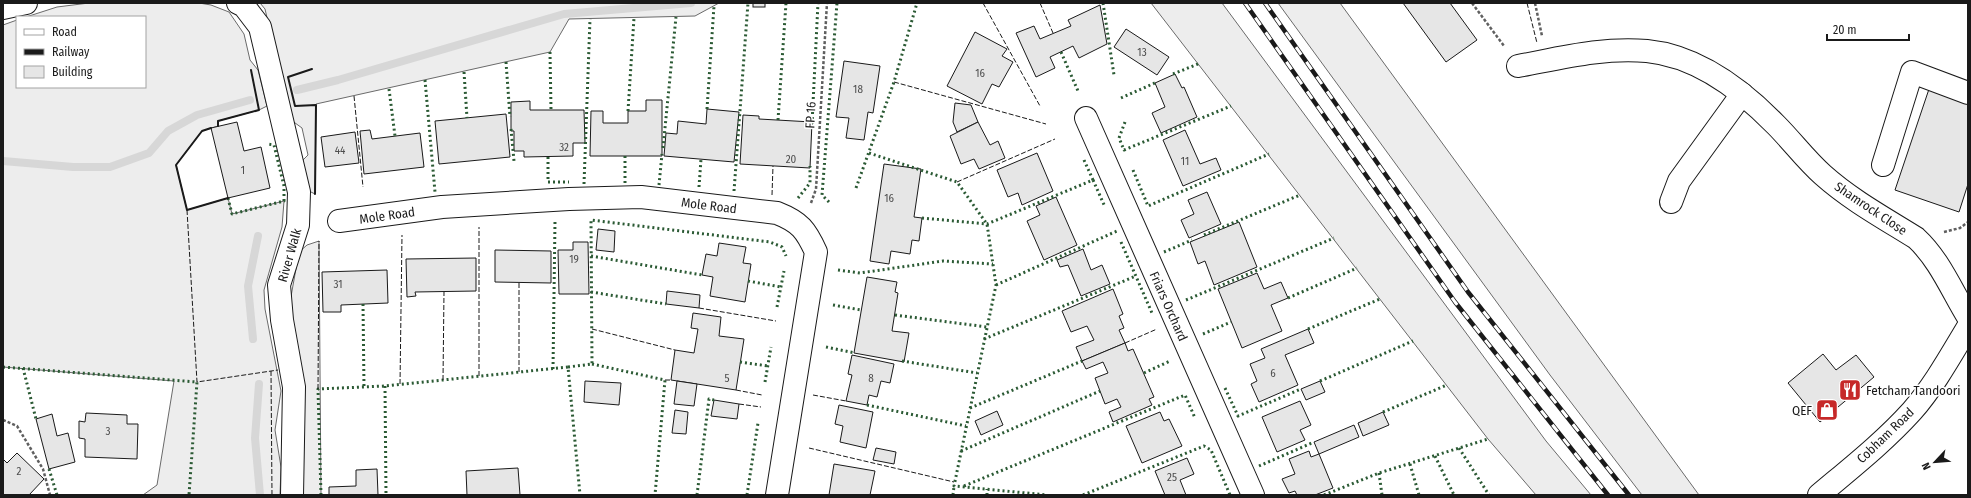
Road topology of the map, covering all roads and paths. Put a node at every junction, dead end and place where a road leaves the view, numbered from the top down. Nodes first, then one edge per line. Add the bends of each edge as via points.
1 (26, 3) edge
2 (238, 3) edge
3 (827, 3) edge
4 (1472, 3) edge
5 (1535, 3) edge
6 (3, 8) edge
7 (1549, 60) junction
8 (1518, 66) joint
9 (1968, 93) edge
10 (1742, 94) junction
11 (1086, 118) dead end
12 (1883, 164) dead end
13 (1671, 202) dead end
14 (339, 221) dead end
15 (802, 226) junction
16 (1968, 317) edge
17 (1968, 327) edge
18 (3, 420) edge
19 (50, 495) edge
20 (292, 495) edge
21 (777, 495) edge
22 (1253, 495) edge
23 (1819, 495) edge

1 - 6 street
2 - 20 street, River Walk via 244,6 260,27 299,192 298,225 279,285 282,320 294,386
3 - 15 path, FP 16 via 816,189
4 - 8 path
5 - 7 path
7 - 8 street, Shamrock Close
7 - 10 street, Shamrock Close via 1587,52 1648,51 1678,57 1710,71
9 - 12 street via 1912,72
10 - 13 street via 1679,180
10 - 16 street, Shamrock Close via 1775,124 1823,175 1851,197 1925,246
11 - 22 street, Friars Orchard
14 - 15 street, Mole Road via 442,207 641,196 777,213 791,218
15 - 21 street via 816,252
17 - 23 street, Cobham Road via 1945,366 1913,410
18 - 19 path via 17,426 43,469

